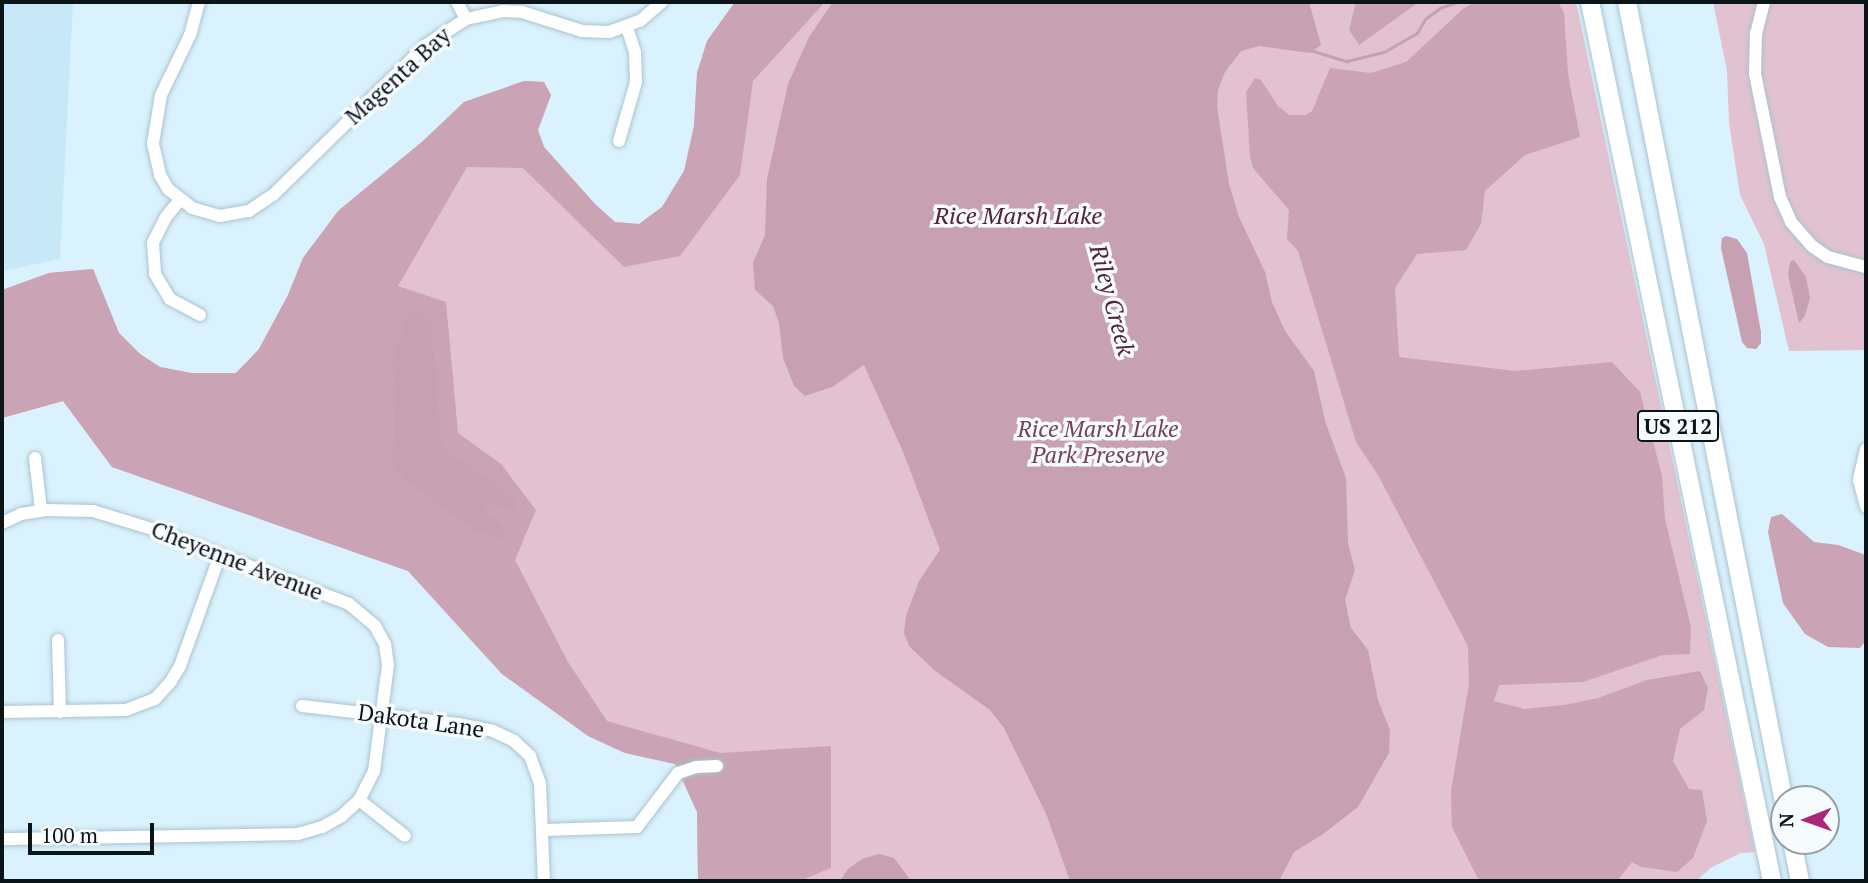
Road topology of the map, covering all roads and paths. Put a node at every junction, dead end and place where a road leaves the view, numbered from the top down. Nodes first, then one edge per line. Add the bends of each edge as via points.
1 (199, 2) edge
2 (457, 2) edge
3 (662, 2) edge
4 (1590, 2) edge
5 (1627, 2) edge
6 (1765, 2) edge
7 (466, 19) junction
8 (627, 27) junction
9 (619, 141) dead end
10 (179, 201) junction
11 (1866, 267) edge
12 (200, 315) dead end
13 (1866, 449) edge
14 (35, 458) dead end
15 (1866, 507) edge
16 (41, 511) junction
17 (2, 523) edge
18 (220, 555) junction
19 (58, 640) dead end
20 (302, 706) dead end
21 (2, 712) edge
22 (60, 712) junction
23 (383, 714) junction
24 (717, 766) dead end
25 (1781, 785) edge
26 (359, 800) junction
27 (544, 830) junction
28 (405, 836) dead end
29 (2, 839) edge
30 (1795, 855) edge
31 (544, 881) edge
32 (1772, 881) edge
33 (1800, 881) edge

1 - 10 street, Magenta Bay via 155,119 154,160
2 - 7 street
3 - 8 street, Magenta Bay
4 - 32 highway, US 212
5 - 25 highway, US 212
6 - 11 street via 1756,33 1755,74 1780,197 1791,222 1812,246 1828,257
7 - 8 street, Magenta Bay via 503,11 541,15 582,31
7 - 10 street, Magenta Bay via 426,45 262,204 220,216
8 - 9 street via 635,52 636,82
10 - 12 street via 153,243 155,274 170,299
13 - 15 street via 1859,471
14 - 16 street
16 - 17 street, Cheyenne Avenue
16 - 18 street, Cheyenne Avenue via 93,511
18 - 22 street via 180,666 159,704
18 - 23 street, Cheyenne Avenue via 349,604 363,614 385,644 388,664
19 - 22 street
20 - 23 street, Dakota Lane
21 - 22 street
23 - 26 street, Cheyenne Avenue via 374,771
23 - 27 street, Dakota Lane via 470,726 514,741 530,756 540,783
24 - 27 street via 696,766 678,773 637,827
26 - 28 street
26 - 29 street via 323,827 297,834
27 - 31 street, Dakota Lane
30 - 33 highway

